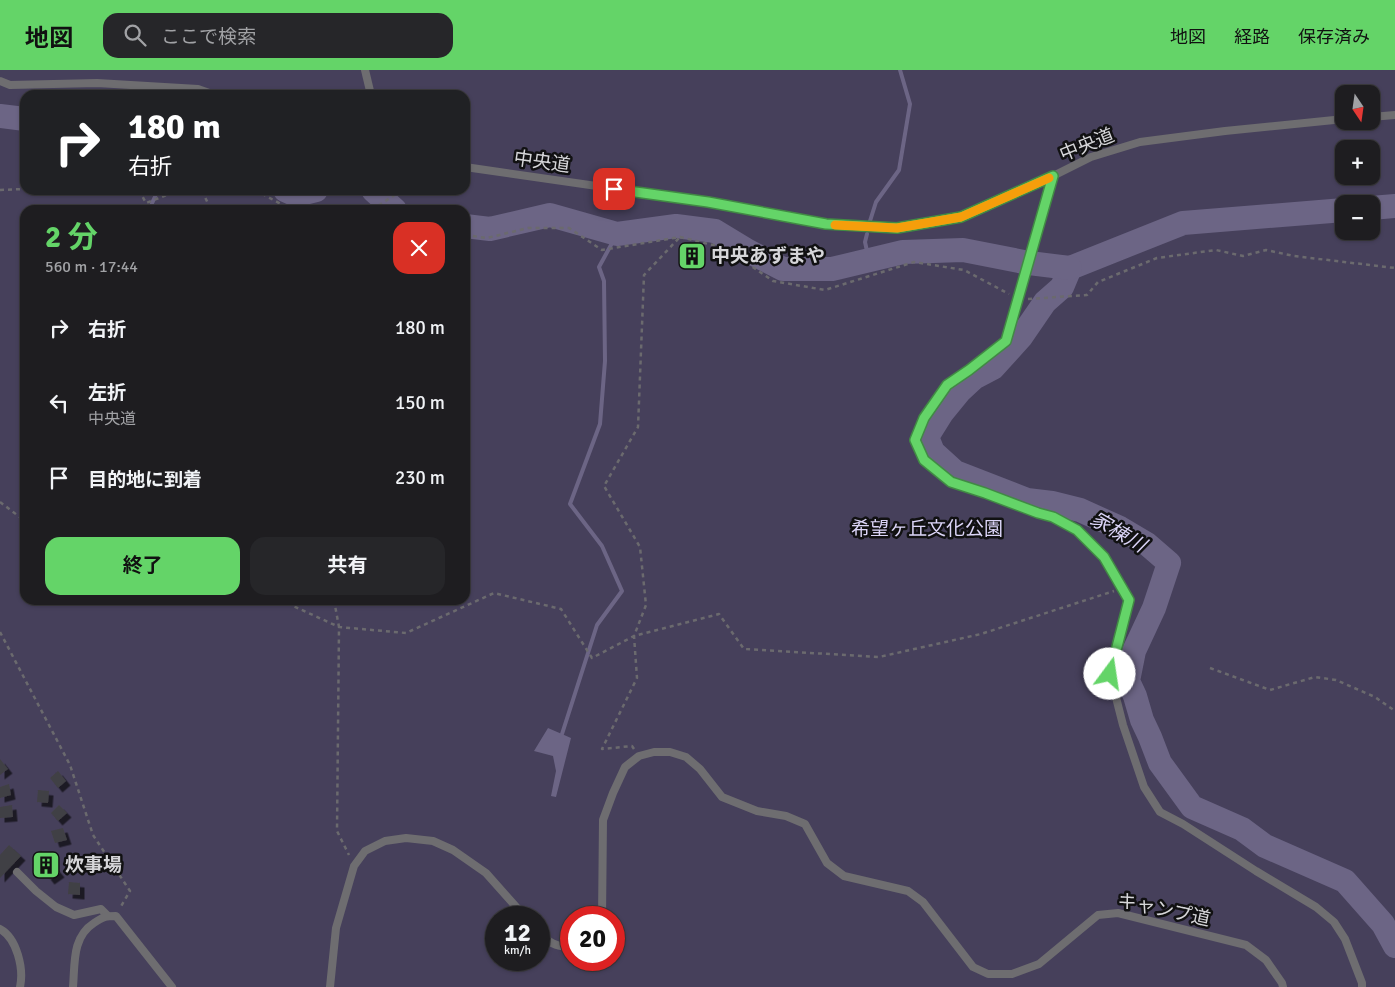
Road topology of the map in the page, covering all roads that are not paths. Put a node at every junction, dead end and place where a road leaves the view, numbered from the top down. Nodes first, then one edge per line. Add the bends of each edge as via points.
1 (365, 70) edge
2 (0, 81) edge
3 (201, 90) edge
4 (370, 90) edge
5 (1395, 114) edge
6 (1380, 116) edge
7 (1335, 120) edge
8 (470, 168) edge
9 (1053, 176) junction
10 (17, 872) dead end
11 (515, 906) edge
12 (602, 906) edge
13 (112, 916) junction
14 (0, 929) edge
15 (20, 987) edge
16 (73, 987) edge
17 (172, 987) edge
18 (330, 987) edge
19 (1283, 987) edge
20 (1362, 987) edge

1 - 4 lane
2 - 3 lane via 10,85 97,83
5 - 6 lane
7 - 9 lane, 中央道 via 1140,142 1091,157
8 - 9 lane, 中央道 via 708,202 826,224 897,228 961,217
9 - 20 lane via 1006,341 947,385 924,418 915,440 924,460 951,482 1053,517 1077,530 1104,557 1129,600 1110,674 1144,787 1160,812 1316,907 1334,922 1345,938
10 - 13 lane via 56,908 74,915 101,909
11 - 18 lane via 486,873 453,850 433,841 406,838 385,841 366,851 354,866 336,928
12 - 19 lane, キャンプ道 via 603,820 613,793 625,767 638,756 670,752 686,757 700,769 722,797 805,824 827,863 844,876 908,891 923,902 973,967 988,974 1012,974 1039,964 1098,915 1118,914 1246,946 1266,960
13 - 16 lane via 104,916 82,934 77,946
13 - 17 lane
14 - 15 lane via 16,947

